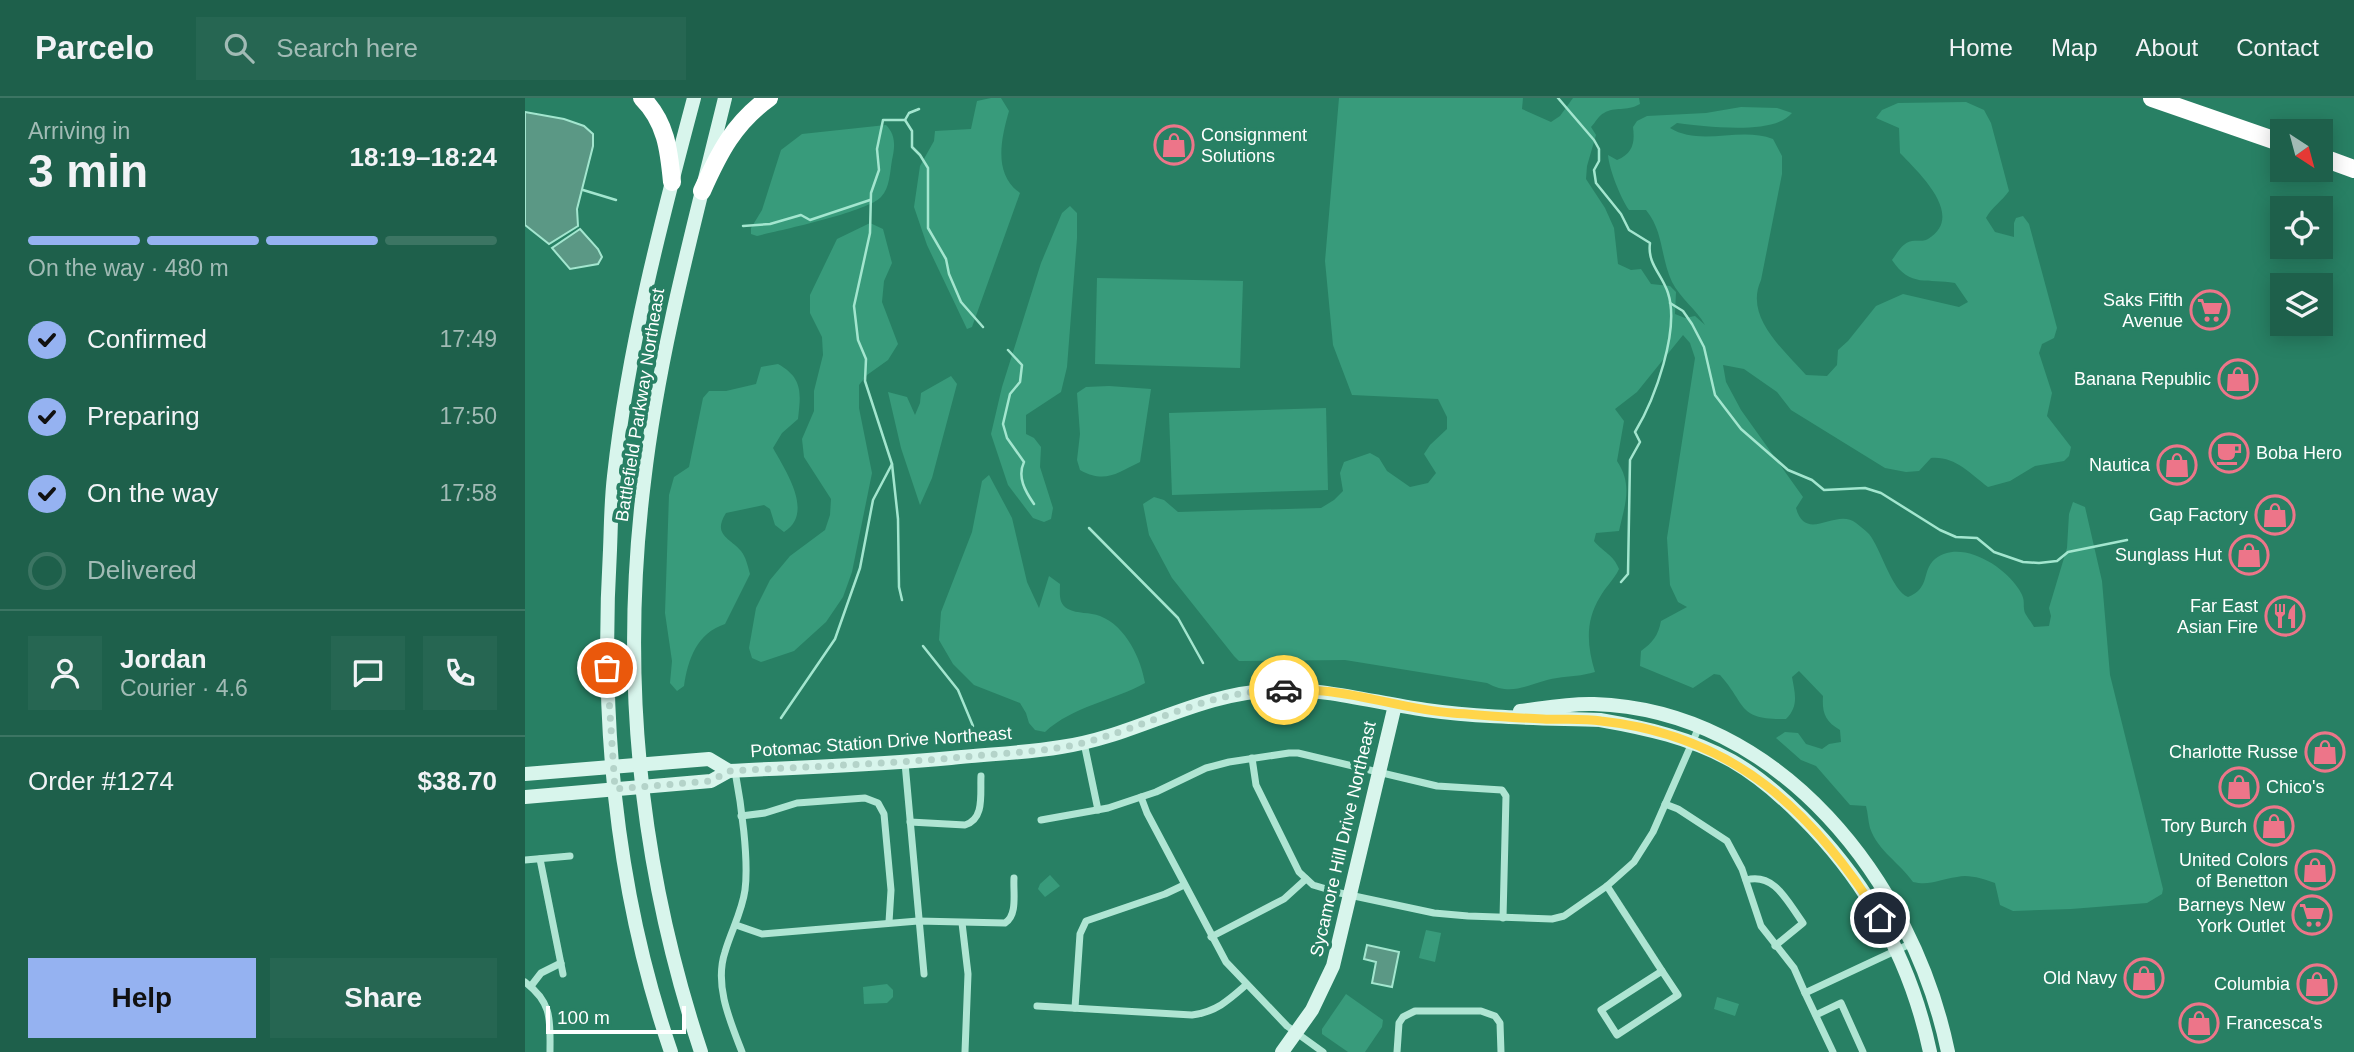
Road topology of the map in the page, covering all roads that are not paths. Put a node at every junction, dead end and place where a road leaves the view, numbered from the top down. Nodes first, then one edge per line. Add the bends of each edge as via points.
1 (642, 98) edge
2 (694, 98) edge
3 (725, 98) edge
4 (769, 98) edge
5 (2152, 98) edge
6 (2270, 139) edge
7 (2333, 161) edge
8 (2354, 169) edge
9 (672, 182) junction
10 (702, 191) junction
11 (1395, 705) junction
12 (1487, 715) junction
13 (1699, 726) junction
14 (1084, 743) junction
15 (1692, 743) junction
16 (1252, 758) junction
17 (905, 763) junction
18 (638, 764) junction
19 (613, 766) junction
20 (732, 771) junction
21 (1380, 772) junction
22 (525, 774) edge
23 (981, 776) dead end
24 (641, 787) junction
25 (615, 789) junction
26 (525, 797) edge
27 (1141, 797) junction
28 (1665, 804) junction
29 (1098, 810) junction
30 (741, 816) junction
31 (1041, 820) dead end
32 (910, 822) junction
33 (570, 856) dead end
34 (540, 859) junction
35 (525, 860) edge
36 (1014, 878) dead end
37 (1306, 879) junction
38 (1746, 880) junction
39 (1184, 885) junction
40 (1607, 887) junction
41 (1351, 896) junction
42 (1503, 918) junction
43 (918, 921) junction
44 (889, 922) junction
45 (961, 923) junction
46 (736, 925) junction
47 (1211, 937) junction
48 (1912, 942) junction
49 (1775, 946) junction
50 (1897, 950) junction
51 (561, 963) junction
52 (1662, 971) junction
53 (563, 974) dead end
54 (924, 974) dead end
55 (528, 984) edge
56 (1246, 985) junction
57 (1805, 993) junction
58 (1037, 1006) dead end
59 (1075, 1008) junction
60 (1816, 1015) junction
61 (1296, 1033) junction
62 (550, 1052) edge
63 (671, 1052) edge
64 (701, 1052) edge
65 (742, 1052) edge
66 (965, 1052) edge
67 (1282, 1052) edge
68 (1323, 1052) edge
69 (1397, 1052) edge
70 (1501, 1052) edge
71 (1833, 1052) edge
72 (1863, 1052) edge
73 (1930, 1052) edge
74 (1948, 1052) edge

1 - 9 highway via 658,116 667,138
2 - 9 street, Battlefield Parkway Northeast
3 - 10 street, Battlefield Parkway Northeast
4 - 10 highway via 722,147
5 - 6 highway
7 - 8 highway
9 - 19 street, Battlefield Parkway Northeast via 645,288 614,477 607,668
10 - 18 street, Battlefield Parkway Northeast via 667,342 644,482 634,617
11 - 12 street, Potomac Station Drive Northeast
11 - 14 street, Potomac Station Drive Northeast via 1331,692 1236,694
11 - 21 street, Sycamore Hill Drive Northeast
12 - 13 street, Potomac Station Drive Northeast via 1593,704 1632,708
12 - 15 street, Potomac Station Drive Northeast via 1600,720
13 - 15 street
13 - 48 street, Potomac Station Drive Northeast via 1753,754 1816,804 1862,857
14 - 17 street, Potomac Station Drive Northeast
14 - 29 street
15 - 28 street
15 - 50 street, Potomac Station Drive Northeast via 1768,785 1816,831 1863,889
16 - 21 street via 1298,753
16 - 27 street via 1206,768
16 - 37 street via 1257,785
17 - 20 street, Potomac Station Drive Northeast
17 - 32 street
18 - 19 street, Potomac Station Drive Northeast
18 - 20 street, Potomac Station Drive Northeast via 709,759
18 - 24 street, Battlefield Parkway Northeast
19 - 22 street, Potomac Station Drive Northeast
19 - 25 street, Battlefield Parkway Northeast
20 - 24 street, Potomac Station Drive Northeast via 711,781
20 - 30 street
21 - 41 street, Sycamore Hill Drive Northeast
21 - 42 street via 1449,788 1504,792
23 - 32 street via 979,814 971,824
24 - 25 street, Potomac Station Drive Northeast
24 - 64 street, Battlefield Parkway Northeast via 660,902
25 - 26 street, Potomac Station Drive Northeast
25 - 63 street, Battlefield Parkway Northeast via 629,891
27 - 29 street
27 - 39 street
28 - 38 street via 1727,841
28 - 40 street via 1644,848
29 - 31 street
30 - 44 street via 797,803 865,798 878,803 884,814
30 - 46 street via 746,880
32 - 43 street
33 - 34 street
34 - 35 street
34 - 51 street
36 - 45 street via 1010,920 998,925
37 - 41 street
37 - 47 street via 1284,899
38 - 49 street via 1761,926
38 - 49 street via 1770,881 1803,923
39 - 47 street
39 - 59 street via 1086,921 1080,934
40 - 42 street via 1564,916
40 - 52 street
41 - 42 street via 1434,913
41 - 61 street, Sycamore Hill Drive Northeast via 1329,976
43 - 44 street
43 - 45 street
43 - 54 street
44 - 46 street via 762,934
45 - 66 street via 968,974
46 - 65 street via 724,954 721,980
47 - 56 street
48 - 50 street
48 - 74 street, Potomac Station Drive Northeast via 1933,993
49 - 57 street via 1794,968
50 - 57 street
50 - 73 street, Potomac Station Drive Northeast via 1922,1014
51 - 53 street
51 - 55 street
52 - 52 street via 1678,995 1617,1035 1601,1010
55 - 62 street via 548,1009
56 - 59 street via 1225,1004 1192,1015
56 - 61 street
57 - 60 street
58 - 59 street
60 - 71 street
60 - 72 street via 1841,1003
61 - 67 street, Sycamore Hill Drive Northeast
61 - 68 street
69 - 70 street via 1397,1029 1409,1013 1468,1011 1488,1012 1498,1019

